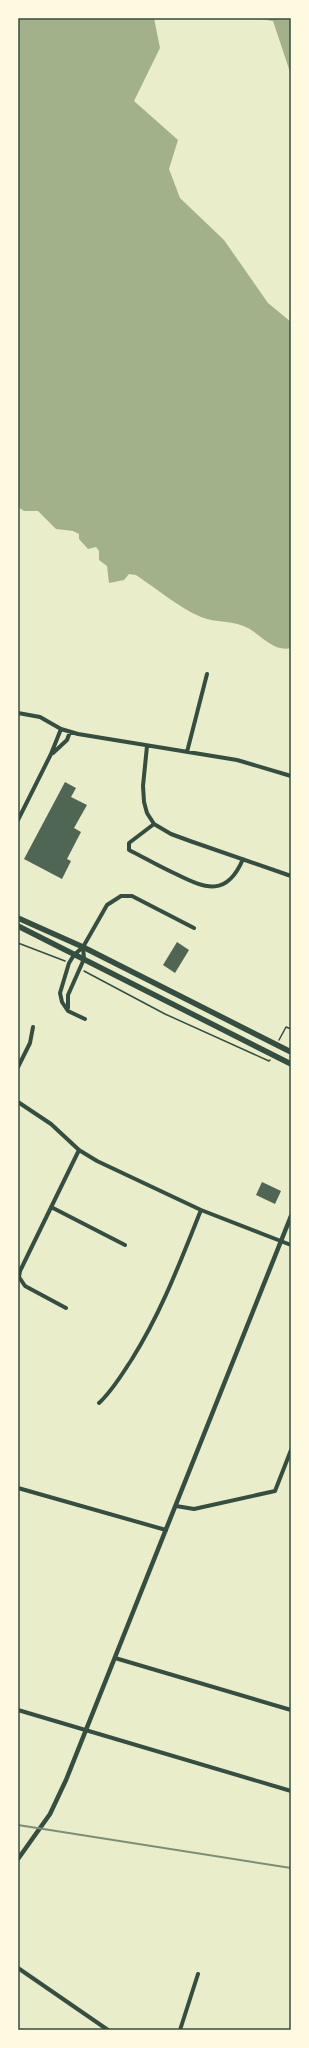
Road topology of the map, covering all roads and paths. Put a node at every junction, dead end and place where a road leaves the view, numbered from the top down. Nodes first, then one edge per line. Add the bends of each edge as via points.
1 (207, 674) dead end
2 (18, 713) edge
3 (61, 729) junction
4 (70, 732) junction
5 (147, 746) junction
6 (187, 752) junction
7 (51, 754) junction
8 (291, 776) edge
9 (18, 819) edge
10 (154, 824) junction
11 (243, 859) junction
12 (291, 876) edge
13 (18, 918) edge
14 (18, 926) edge
15 (194, 928) dead end
16 (18, 943) edge
17 (83, 947) junction
18 (74, 955) junction
19 (84, 959) junction
20 (70, 963) junction
21 (80, 968) junction
22 (68, 1010) junction
23 (84, 1019) dead end
24 (33, 1027) dead end
25 (291, 1029) edge
26 (279, 1042) dead end
27 (291, 1052) edge
28 (269, 1061) dead end
29 (291, 1064) edge
30 (18, 1067) edge
31 (18, 1102) edge
32 (79, 1150) junction
33 (51, 1207) junction
34 (201, 1210) junction
35 (291, 1216) edge
36 (281, 1241) junction
37 (125, 1245) dead end
38 (291, 1245) edge
39 (66, 1308) dead end
40 (99, 1403) dead end
41 (291, 1450) edge
42 (18, 1488) edge
43 (176, 1506) junction
44 (166, 1530) junction
45 (116, 1658) junction
46 (18, 1710) edge
47 (291, 1710) edge
48 (87, 1730) junction
49 (291, 1792) edge
50 (18, 1859) edge
51 (18, 1968) edge
52 (198, 1974) dead end
53 (108, 2030) edge
54 (180, 2030) edge

1 - 6 street
2 - 3 street via 40,718
3 - 4 street
3 - 7 street
4 - 5 street
4 - 7 street via 67,740
5 - 6 street
5 - 10 street via 144,802 146,813
6 - 8 street via 237,760
7 - 9 street
10 - 11 street via 171,834
10 - 11 street via 129,843 129,850 199,886 213,887 226,883 235,875
11 - 12 street
13 - 17 main road
14 - 18 main road
15 - 17 street via 132,896 122,896 107,905
16 - 20 path
17 - 18 street
17 - 19 street
17 - 27 main road
18 - 19 main road
18 - 20 street
19 - 21 street
19 - 29 main road
20 - 22 street via 60,993 62,1002
21 - 22 street via 68,995
21 - 28 path via 165,1014
22 - 23 street
24 - 30 street via 30,1043
25 - 26 path via 286,1026
31 - 32 street via 51,1124
32 - 33 street
32 - 34 street via 97,1162
33 - 37 street
33 - 39 street via 19,1277 25,1286
34 - 36 street
34 - 40 street via 149,1332 111,1392
35 - 36 street
36 - 38 street
36 - 43 street
41 - 43 street via 275,1491 194,1509
42 - 44 street
43 - 44 street
44 - 45 street
45 - 47 street
45 - 48 street
46 - 48 street
48 - 49 street
48 - 50 street via 50,1814
51 - 53 street
52 - 54 street

